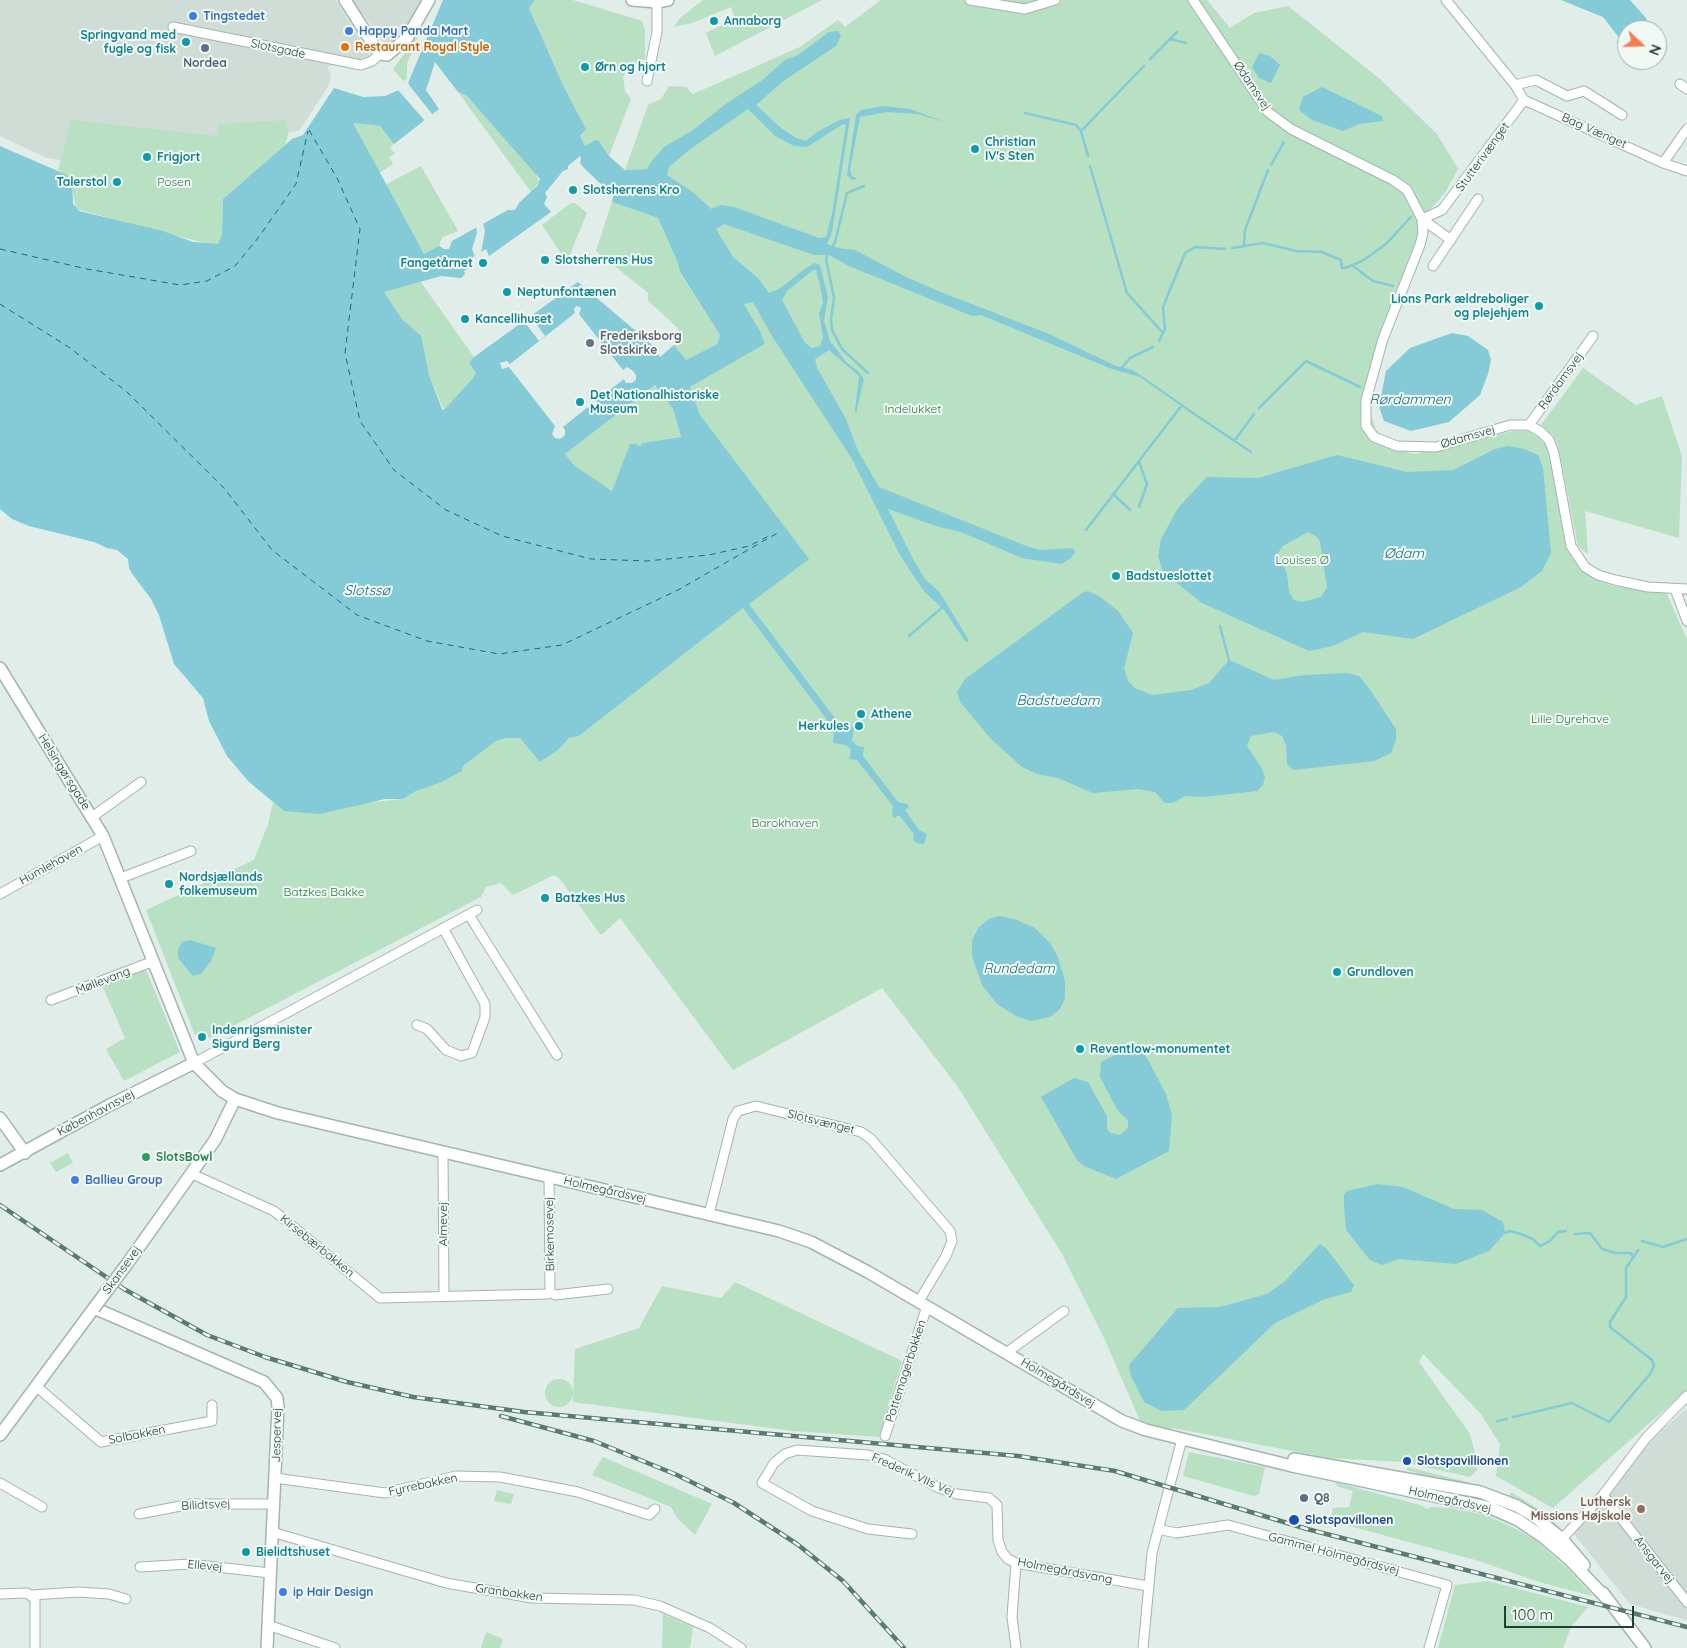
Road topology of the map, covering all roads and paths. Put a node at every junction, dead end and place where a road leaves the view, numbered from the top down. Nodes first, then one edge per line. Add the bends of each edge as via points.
1 (345, 0) edge
2 (429, 0) edge
3 (632, 0) edge
4 (970, 0) edge
5 (1055, 0) edge
6 (1193, 0) edge
7 (1446, 0) edge
8 (662, 1) edge
9 (173, 28) dead end
10 (384, 54) junction
11 (647, 82) dead end
12 (1515, 85) junction
13 (1524, 100) junction
14 (1622, 115) dead end
15 (1687, 129) edge
16 (1663, 163) junction
17 (1687, 171) edge
18 (1478, 200) dead end
19 (1422, 219) junction
20 (1451, 240) junction
21 (1433, 266) dead end
22 (1594, 336) dead end
23 (1529, 426) junction
24 (1675, 589) junction
25 (1687, 589) edge
26 (1687, 620) edge
27 (0, 668) edge
28 (141, 782) dead end
29 (92, 817) junction
30 (102, 836) junction
31 (191, 851) dead end
32 (121, 878) junction
33 (0, 894) edge
34 (443, 928) junction
35 (154, 961) junction
36 (51, 1000) dead end
37 (417, 1024) dead end
38 (557, 1055) dead end
39 (194, 1063) junction
40 (235, 1099) junction
41 (0, 1118) edge
42 (444, 1152) junction
43 (25, 1153) junction
44 (0, 1165) edge
45 (192, 1174) junction
46 (549, 1176) junction
47 (709, 1214) junction
48 (608, 1289) dead end
49 (550, 1292) junction
50 (444, 1296) junction
51 (923, 1304) junction
52 (94, 1308) junction
53 (1064, 1311) dead end
54 (1006, 1353) junction
55 (36, 1386) junction
56 (1687, 1396) edge
57 (212, 1405) dead end
58 (0, 1434) edge
59 (885, 1436) dead end
60 (1182, 1438) junction
61 (275, 1478) junction
62 (0, 1483) edge
63 (1603, 1495) junction
64 (274, 1504) junction
65 (997, 1505) joint
66 (42, 1507) dead end
67 (655, 1509) dead end
68 (139, 1514) dead end
69 (1158, 1529) junction
70 (272, 1532) junction
71 (912, 1534) dead end
72 (1559, 1543) junction
73 (1016, 1563) junction
74 (140, 1567) dead end
75 (270, 1573) junction
76 (1148, 1586) junction
77 (0, 1594) edge
78 (32, 1595) junction
79 (126, 1598) dead end
80 (1687, 1602) edge
81 (268, 1625) junction
82 (35, 1648) edge
83 (267, 1648) edge
84 (335, 1648) edge
85 (741, 1648) edge
86 (1016, 1648) edge
87 (1142, 1648) edge
88 (1429, 1648) edge
89 (1645, 1648) edge

1 - 10 street
2 - 10 street, Slotsgade via 407,38
3 - 8 street
4 - 5 street via 1025,9
6 - 19 street, Ødamsvej via 1268,112 1291,128 1393,180 1407,190
7 - 12 street
8 - 11 street
9 - 10 street, Slotsgade via 361,65
12 - 13 street
12 - 14 street via 1536,80 1567,96 1584,92
13 - 16 street, Bag Vænget
13 - 19 street, Stutterivænget via 1442,210
15 - 16 street
16 - 17 street, Bag Vænget
18 - 20 street
19 - 20 street, Ødamsvej
19 - 23 street, Ødamsvej via 1420,245 1383,339 1366,400 1366,426 1374,437 1397,446 1416,448 1436,447 1510,425
20 - 21 street
22 - 23 street, Rørdamsvej
23 - 24 street via 1549,440 1571,546 1585,567 1615,580
24 - 25 street
24 - 26 street
27 - 29 street, Helsingørsgade
28 - 29 street
29 - 30 street, Helsingørsgade
30 - 32 street, Helsingørsgade
30 - 33 street, Humlehaven
31 - 32 street
32 - 35 street, Helsingørsgade
34 - 37 street via 484,1004 485,1017 472,1053 462,1056 446,1050 427,1029
34 - 38 street via 473,912
34 - 39 street
35 - 36 street, Møllevang
35 - 39 street, Helsingørsgade
39 - 40 street, Holmegårdsvej via 222,1091
39 - 43 street, Københavnsvej
40 - 42 street, Holmegårdsvej via 278,1113
40 - 45 street, Skansevej via 215,1140
41 - 43 street
42 - 46 street, Holmegårdsvej
42 - 50 street, Almevej
43 - 44 street, Københavnsvej
45 - 50 street, Kirsebærbakken via 274,1211 380,1298
45 - 52 street, Skansevej, bridge
46 - 47 street, Holmegårdsvej
46 - 49 street, Birkemosevej
47 - 51 street, Holmegårdsvej via 811,1242
47 - 51 street, Slotsvænget via 733,1119 743,1108 756,1106 861,1132 871,1139 950,1230 952,1240
48 - 49 street via 555,1295
49 - 50 street
51 - 54 street, Holmegårdsvej
51 - 59 street, Pottemagerbakken
52 - 55 street, Skansevej
52 - 61 street, Jespervej via 264,1382 272,1389 278,1407
53 - 54 street, Holmegårdsvej
54 - 60 street, Holmegårdsvej via 1122,1421
55 - 57 street, Solbakken via 101,1442 212,1421
55 - 58 street, Skansevej
56 - 63 street via 1646,1438
60 - 69 street
60 - 72 street, Holmegårdsvej via 1253,1455 1480,1492 1534,1516
61 - 64 street, Jespervej
61 - 67 street, Fyrrebakken via 385,1493 456,1476 500,1477 578,1492 649,1515
62 - 66 street
63 - 72 street
63 - 80 street, Ansgarvej
64 - 68 street, Bilidtsvej via 191,1504
64 - 70 street, Jespervej
65 - 71 street, Frederik VIIs Vej via 989,1498 939,1488 868,1454 797,1450 785,1454 774,1464 762,1483 812,1511 868,1528
65 - 73 street, Holmegårdsvang via 998,1540 1002,1552
69 - 76 street
69 - 88 street, Gammel Holmegårdsvej via 1176,1533 1228,1525 1446,1585
70 - 75 street, Jespervej
70 - 85 street, Granbakken via 446,1583 532,1598 634,1600 660,1606 710,1628
72 - 89 street, Holmegårdsvej via 1591,1573
73 - 76 street, Holmegårdsvang
73 - 86 street via 1012,1617
74 - 75 street, Ellevej via 190,1564
75 - 81 street, Jespervej
76 - 87 street
77 - 78 street
78 - 79 street via 78,1592
78 - 82 street via 35,1599
81 - 83 street, Jespervej
81 - 84 street

